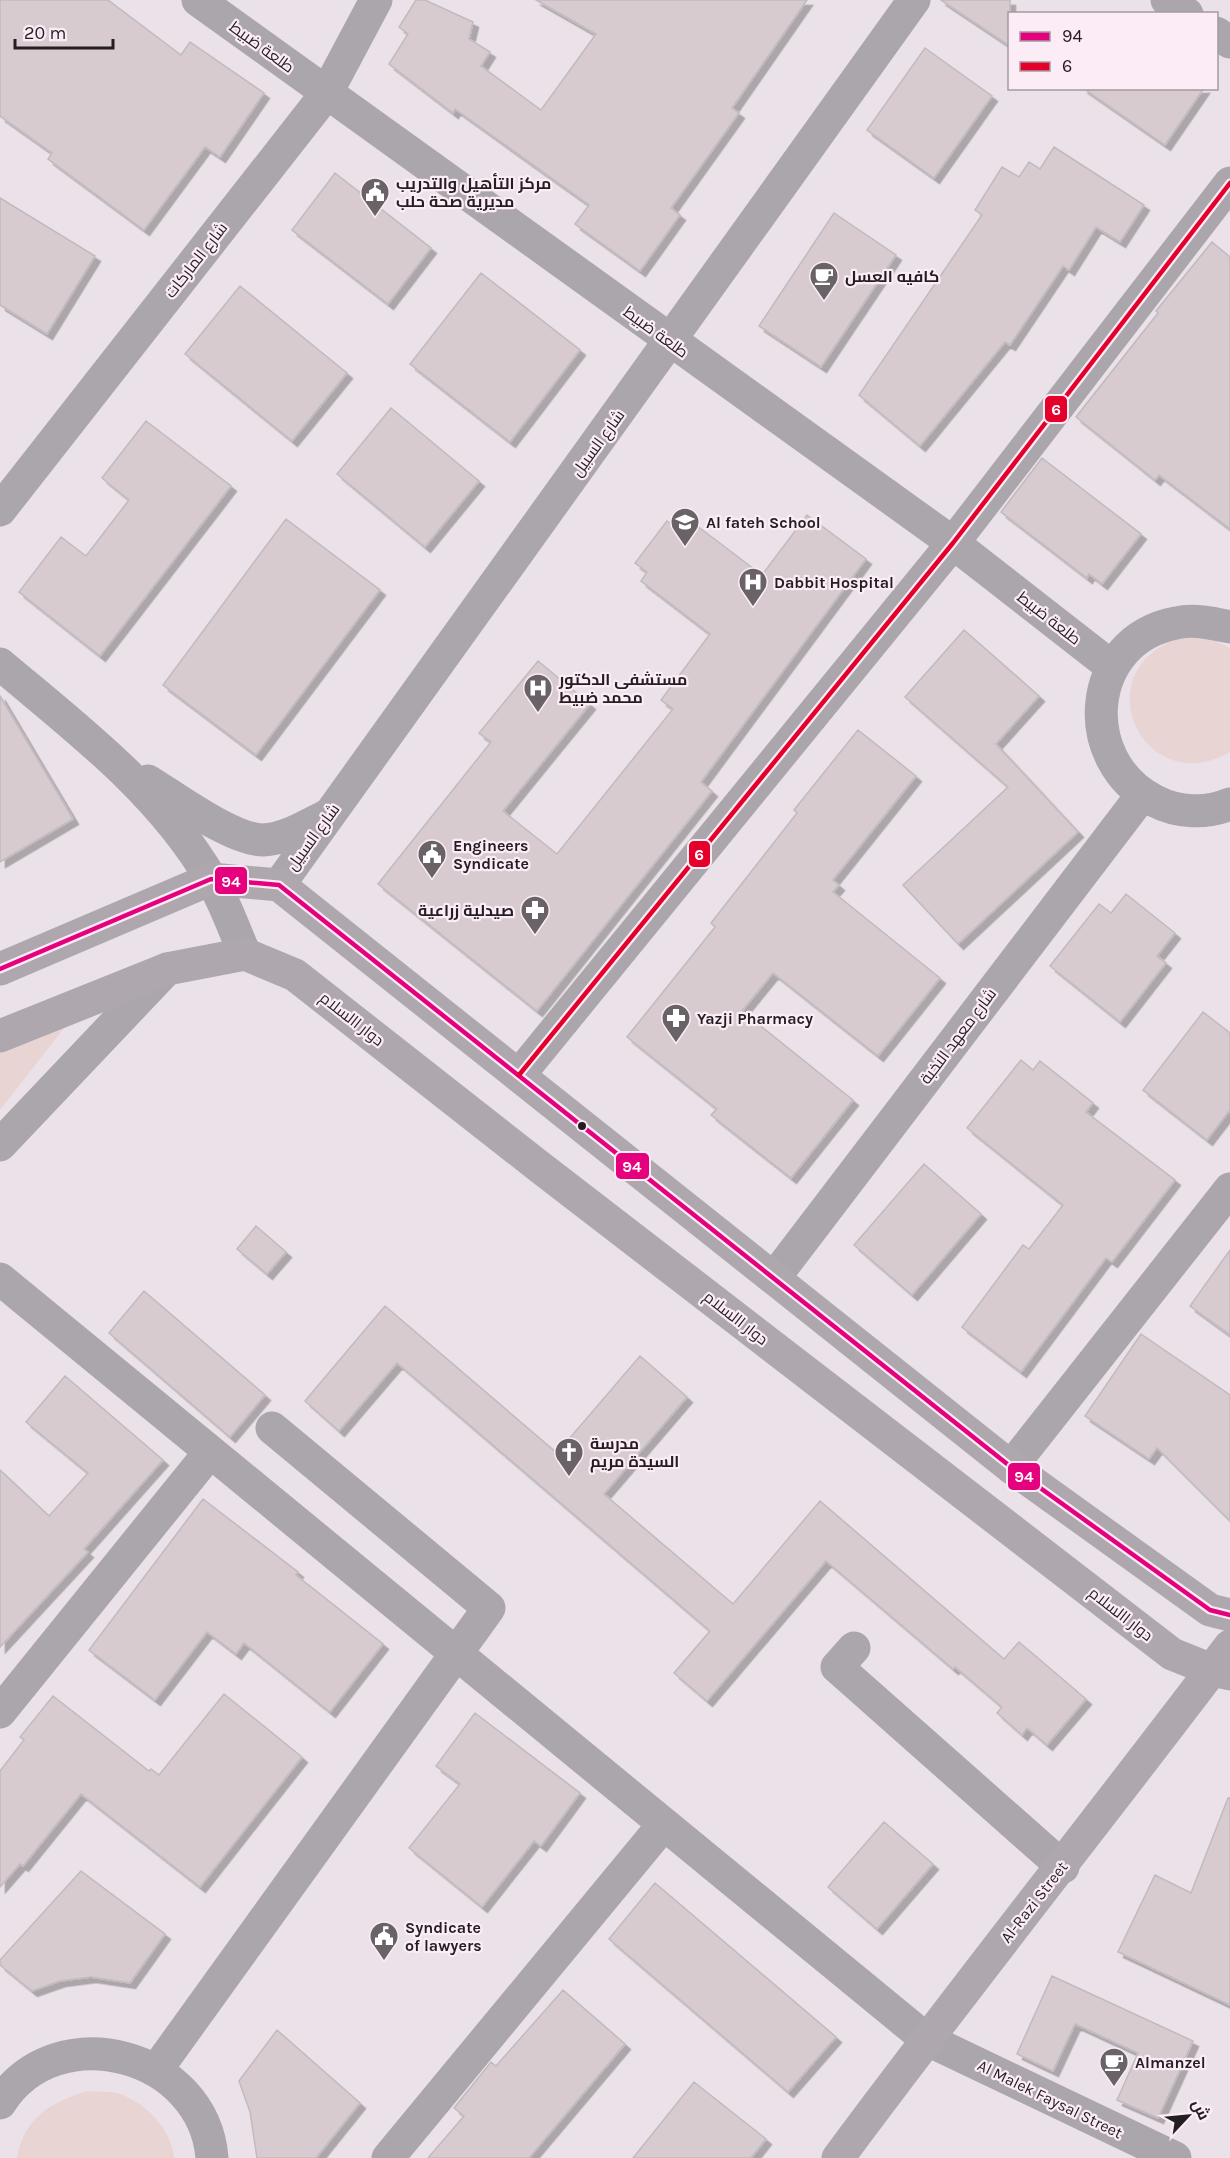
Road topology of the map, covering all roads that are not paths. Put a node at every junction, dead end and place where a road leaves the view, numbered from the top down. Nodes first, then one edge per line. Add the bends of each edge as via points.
1 (198, 0) edge
2 (376, 0) edge
3 (914, 0) edge
4 (1167, 0) edge
5 (1184, 12) edge
6 (326, 94) junction
7 (1230, 183) edge
8 (670, 342) junction
9 (0, 510) edge
10 (953, 543) junction
11 (1230, 627) edge
12 (0, 664) edge
13 (1112, 667) junction
14 (111, 758) junction
15 (1142, 795) junction
16 (1230, 804) edge
17 (330, 813) junction
18 (211, 879) junction
19 (279, 885) junction
20 (245, 954) junction
21 (0, 969) edge
22 (167, 969) junction
23 (0, 1036) edge
24 (519, 1075) junction
25 (0, 1144) edge
26 (1230, 1189) edge
27 (774, 1278) junction
28 (0, 1280) edge
29 (272, 1428) dead end
30 (210, 1452) junction
31 (1011, 1467) junction
32 (1230, 1615) edge
33 (854, 1648) dead end
34 (456, 1654) junction
35 (1224, 1664) edge
36 (0, 1712) edge
37 (664, 1824) junction
38 (1063, 1867) junction
39 (926, 2039) junction
40 (157, 2069) junction
41 (3, 2092) edge
42 (1171, 2157) edge
43 (212, 2158) edge
44 (388, 2158) edge
45 (838, 2158) edge

1 - 6 street, طلعة ضبيط
2 - 6 street, شارع الماركات
3 - 8 street, شارع السبيل
4 - 5 street
6 - 8 street, طلعة ضبيط
6 - 9 street, شارع الماركات
7 - 10 street
8 - 10 street, طلعة ضبيط
8 - 17 street, شارع السبيل
10 - 13 street, طلعة ضبيط
10 - 24 street
11 - 13 street via 1204,621 1176,622 1149,632
12 - 14 street
13 - 15 street via 1101,698 1100,726 1107,753 1121,776
14 - 17 street via 237,835 263,840
14 - 18 street via 169,819
15 - 16 street via 1166,807 1192,811
15 - 27 street, شارع معهد النخبة
17 - 19 street, شارع السبيل
18 - 19 main road
18 - 20 street
18 - 21 main road
19 - 24 main road
20 - 22 main road
20 - 35 main road, دوار االسلام via 296,975 1172,1654
22 - 23 main road
22 - 25 street
24 - 27 main road
26 - 31 street
27 - 31 main road
28 - 30 street, Al Malek Faysal Street
29 - 34 street via 489,1608
30 - 34 street, Al Malek Faysal Street
30 - 36 street
31 - 32 main road via 1209,1611
33 - 38 street via 837,1667
34 - 37 street, Al Malek Faysal Street
34 - 40 street
35 - 38 main road, Al-Razi Street
37 - 39 street, Al Malek Faysal Street
37 - 44 street
38 - 39 main road, Al-Razi Street
39 - 42 street, Al Malek Faysal Street
39 - 45 main road, Al-Razi Street
40 - 41 street via 127,2056 84,2053 43,2064
40 - 43 street via 194,2105 211,2143

